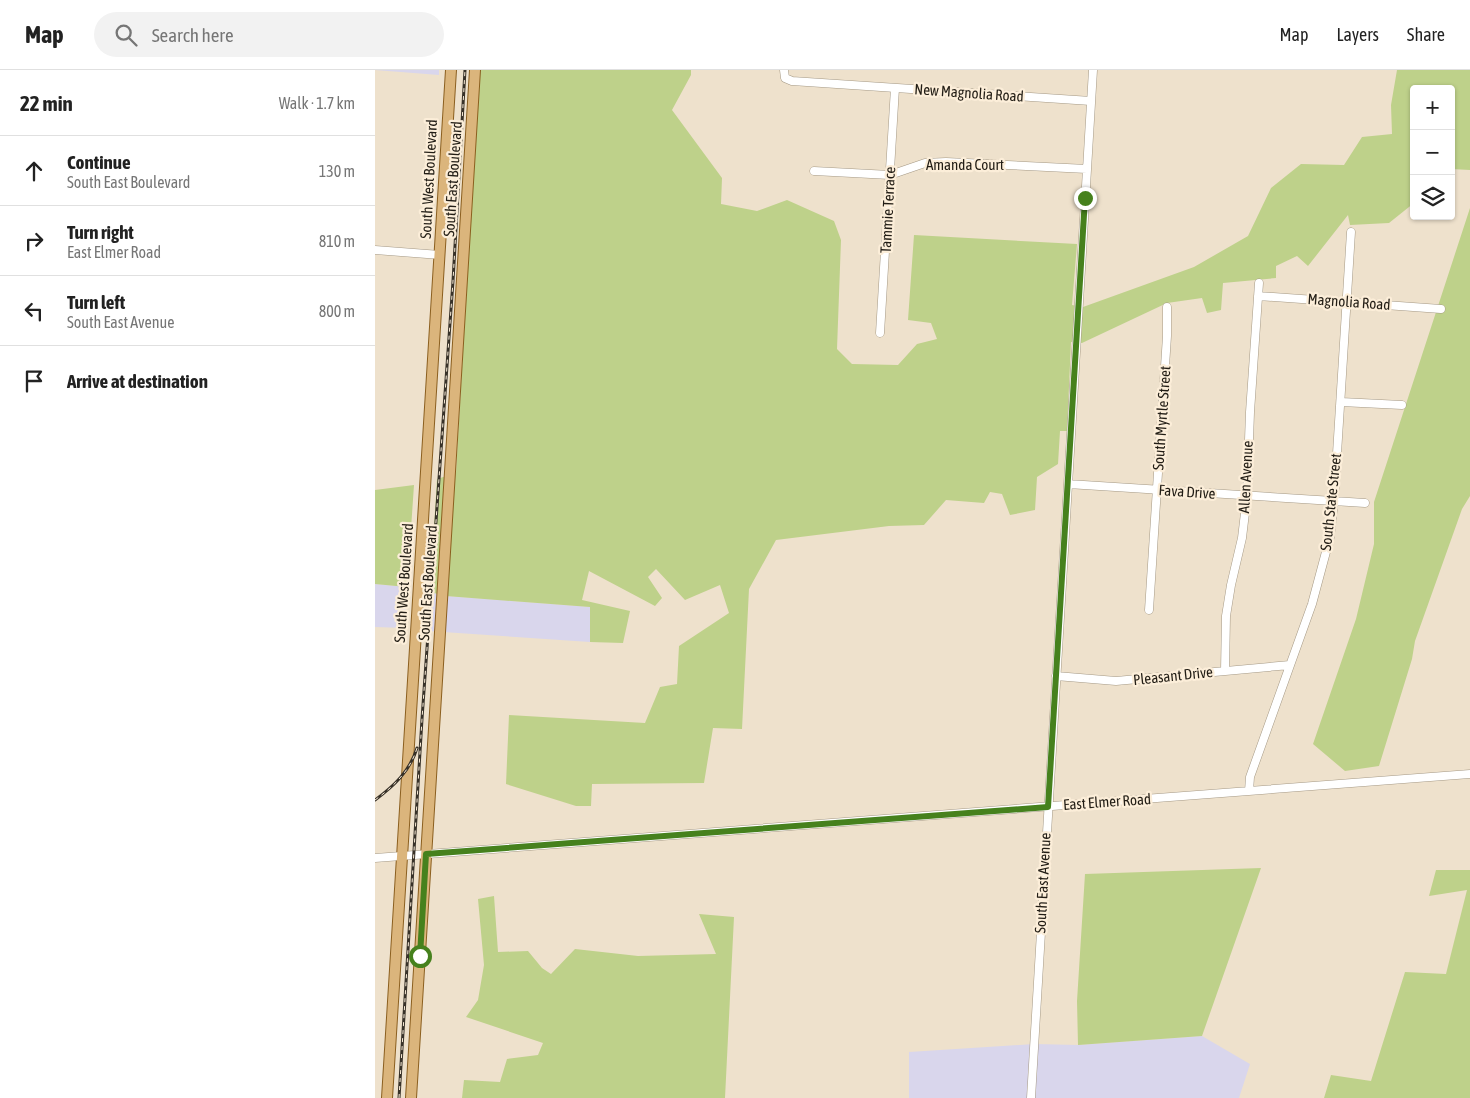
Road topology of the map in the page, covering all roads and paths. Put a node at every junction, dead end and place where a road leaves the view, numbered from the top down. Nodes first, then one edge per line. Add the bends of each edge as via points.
1 (451, 70) edge
2 (475, 70) edge
3 (784, 70) edge
4 (1093, 70) edge
5 (895, 88) junction
6 (1091, 101) junction
7 (1087, 169) junction
8 (814, 171) dead end
9 (890, 175) junction
10 (1351, 232) dead end
11 (375, 250) edge
12 (440, 255) junction
13 (1259, 283) dead end
14 (1258, 296) junction
15 (1346, 302) junction
16 (1167, 307) dead end
17 (1441, 309) dead end
18 (880, 333) dead end
19 (1341, 402) junction
20 (1402, 405) dead end
21 (1068, 484) junction
22 (1157, 490) junction
23 (1247, 496) junction
24 (1335, 501) junction
25 (1365, 503) dead end
26 (1149, 610) dead end
27 (1290, 666) junction
28 (1225, 671) junction
29 (1056, 676) junction
30 (1470, 774) edge
31 (1249, 791) junction
32 (1048, 807) junction
33 (426, 854) junction
34 (402, 856) junction
35 (375, 858) edge
36 (387, 1098) edge
37 (411, 1098) edge
38 (1031, 1098) edge

1 - 12 main road, South West Boulevard
2 - 33 main road, South East Boulevard
3 - 5 street, New Magnolia Road via 785,78 791,81
4 - 6 street, South East Avenue
5 - 6 street, New Magnolia Road
5 - 9 street, Tammie Terrace
6 - 7 street, South East Avenue
7 - 9 street, Amanda Court via 925,163
7 - 21 street, South East Avenue
8 - 9 street, Amanda Court
9 - 18 street, Tammie Terrace
10 - 15 street, South State Street
11 - 12 street
12 - 34 main road, South West Boulevard
13 - 14 street, Allen Avenue
14 - 15 street, Magnolia Road
14 - 23 street, Allen Avenue
15 - 17 street, Magnolia Road
15 - 19 street, South State Street
16 - 22 street, South Myrtle Street
19 - 20 street
19 - 24 street, South State Street
21 - 22 street, Fava Drive
21 - 29 street, South East Avenue
22 - 23 street, Fava Drive
22 - 26 street, South Myrtle Street
23 - 24 street, Fava Drive
23 - 28 street, Allen Avenue via 1226,616
24 - 25 street, Fava Drive
24 - 27 street, South State Street via 1327,550
27 - 28 street, Pleasant Drive
27 - 31 street, South State Street via 1250,777
28 - 29 street, Pleasant Drive via 1115,681
29 - 32 street, South East Avenue
30 - 31 street, East Elmer Road
31 - 32 street, East Elmer Road
32 - 33 street, East Elmer Road
32 - 38 street, South East Avenue
33 - 34 street, East Elmer Road
33 - 37 main road, South East Boulevard
34 - 35 street, East Elmer Road
34 - 36 main road, South West Boulevard

